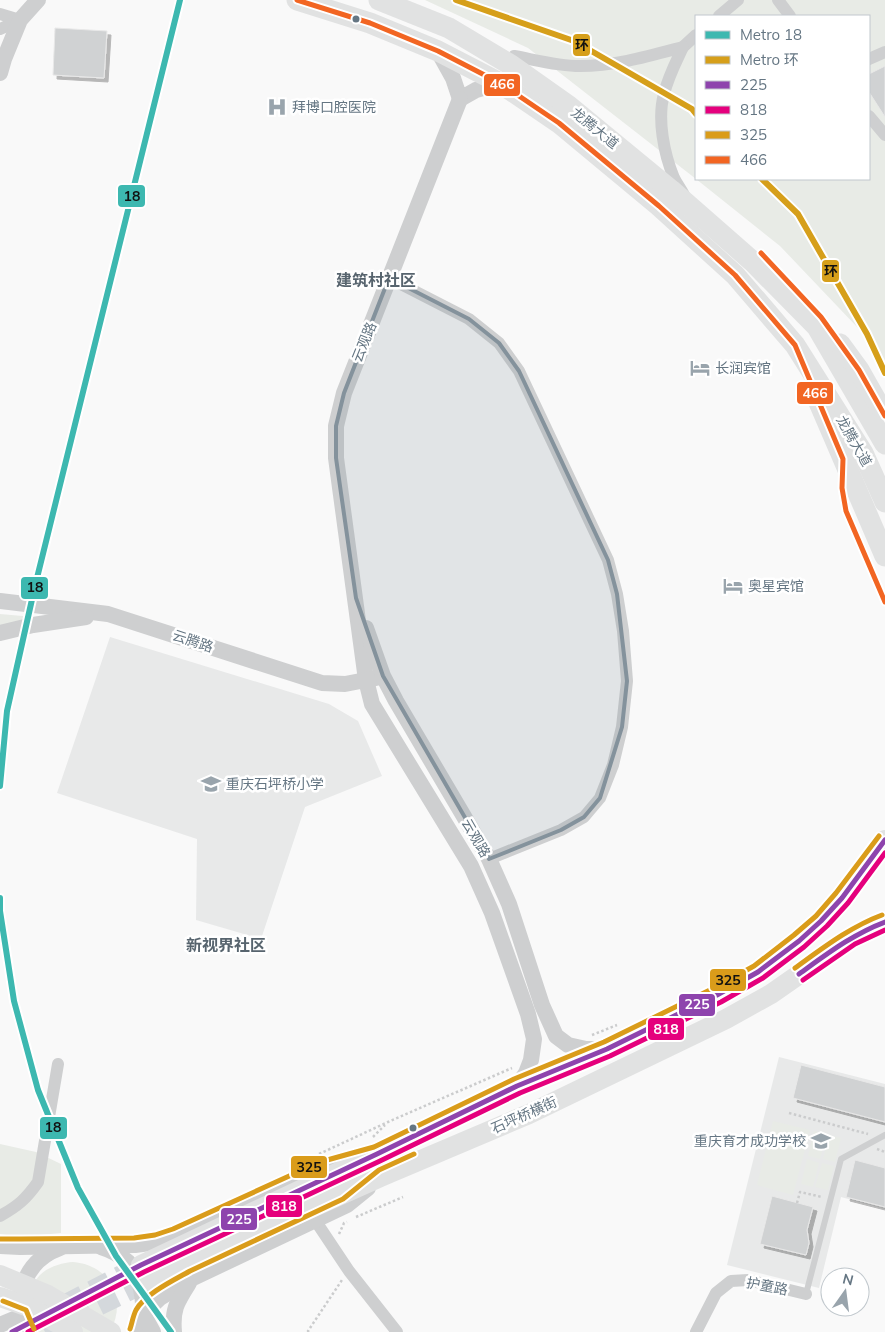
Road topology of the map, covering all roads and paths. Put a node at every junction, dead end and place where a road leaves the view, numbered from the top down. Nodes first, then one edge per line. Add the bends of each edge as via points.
1 (38, 0) edge
2 (297, 0) edge
3 (379, 0) edge
4 (738, 0) edge
5 (778, 0) edge
6 (0, 14) edge
7 (720, 15) edge
8 (789, 15) edge
9 (20, 20) junction
10 (449, 28) junction
11 (0, 29) edge
12 (695, 37) edge
13 (683, 47) junction
14 (438, 51) junction
15 (885, 52) edge
16 (514, 56) junction
17 (870, 59) edge
18 (0, 73) edge
19 (500, 83) junction
20 (460, 98) junction
21 (870, 117) edge
22 (885, 135) edge
23 (674, 178) junction
24 (693, 210) junction
25 (389, 278) junction
26 (796, 345) junction
27 (885, 416) edge
28 (885, 444) edge
29 (843, 459) junction
30 (885, 502) edge
31 (885, 556) edge
32 (356, 598) junction
33 (0, 601) edge
34 (885, 602) edge
35 (108, 614) junction
36 (0, 633) edge
37 (383, 676) junction
38 (366, 680) junction
39 (885, 840) edge
40 (489, 859) junction
41 (885, 922) edge
42 (617, 1025) dead end
43 (556, 1036) junction
44 (585, 1038) dead end
45 (534, 1039) junction
46 (608, 1049) junction
47 (58, 1064) dead end
48 (516, 1077) junction
49 (789, 1113) dead end
50 (388, 1122) junction
51 (883, 1136) edge
52 (374, 1146) junction
53 (316, 1156) dead end
54 (383, 1176) junction
55 (403, 1197) dead end
56 (831, 1200) junction
57 (797, 1203) dead end
58 (0, 1216) edge
59 (315, 1220) junction
60 (344, 1223) dead end
61 (92, 1245) junction
62 (0, 1246) edge
63 (64, 1246) junction
64 (349, 1271) junction
65 (0, 1276) edge
66 (192, 1278) junction
67 (806, 1294) joint
68 (0, 1296) edge
69 (0, 1308) edge
70 (142, 1314) junction
71 (21, 1316) junction
72 (0, 1325) edge
73 (27, 1332) edge
74 (73, 1332) edge
75 (111, 1332) edge
76 (137, 1332) edge
77 (153, 1332) edge
78 (174, 1332) edge
79 (309, 1332) edge
80 (398, 1332) edge
81 (696, 1332) edge

1 - 9 street
2 - 14 highway, 龙腾大道 via 370,23
3 - 10 highway, 龙腾大道
4 - 7 street
5 - 8 street
6 - 9 street
9 - 11 street
9 - 18 street
10 - 16 highway
10 - 24 highway, 龙腾大道 via 511,65 569,106
12 - 13 street
13 - 16 street via 601,65 578,66
13 - 23 street via 669,76 661,116 663,141
14 - 19 highway, 龙腾大道
14 - 20 street
15 - 17 street
16 - 23 highway via 576,99
19 - 20 street
19 - 26 highway, 龙腾大道 via 559,123 659,206 736,275
20 - 25 street, 云观路
21 - 22 street
23 - 24 street
23 - 27 highway via 759,250 821,317 859,370
24 - 28 highway, 龙腾大道 via 752,261 817,327
25 - 32 street, 云观路 via 344,393 336,426 336,458
25 - 40 street via 469,319 499,344 509,357 519,371 608,560 617,594 627,681 622,727 613,765 600,798 584,817 561,830
26 - 29 highway
26 - 30 highway, 龙腾大道 via 863,453
29 - 31 highway
29 - 34 lane via 842,488 846,511
32 - 37 street, 云观路
32 - 38 street, 云观路
33 - 35 street, 云腾路
35 - 36 street
35 - 38 street, 云腾路 via 322,683 345,684
37 - 38 street, 云腾路
37 - 40 street, 云观路
38 - 45 street, 云观路 via 372,704 471,866 492,913
39 - 46 main road, 石坪桥横街 via 821,921 765,967 717,995
40 - 43 street, 云观路 via 509,904 542,1005
41 - 54 main road, 石坪桥横街 via 846,941 771,994 726,1019 529,1114
42 - 44 path
43 - 45 street via 546,1042
43 - 46 street via 568,1045 586,1050
45 - 48 street, 云观路 via 532,1060 526,1073
46 - 48 main road, 石坪桥横街
47 - 58 street via 38,1182 29,1195
48 - 50 path
48 - 52 main road, 石坪桥横街
49 - 51 path
50 - 52 path
50 - 53 path
51 - 56 lane via 841,1159
52 - 54 main road, 石坪桥横街 via 145,1273
52 - 61 street via 176,1236 135,1245
54 - 59 street via 347,1205
55 - 60 path
56 - 57 path via 800,1192
56 - 67 lane
59 - 64 street
59 - 66 street
61 - 63 street
61 - 70 street via 118,1254 136,1274
62 - 63 street
63 - 71 street via 40,1258 31,1268 21,1293
64 - 79 path
64 - 80 street
65 - 75 main road via 48,1295
66 - 70 street
66 - 78 street via 177,1301
67 - 81 street, 护童路 via 748,1280 731,1281 716,1293
68 - 74 main road via 29,1307
69 - 71 street
70 - 76 street
70 - 77 street
71 - 72 street
71 - 73 street

